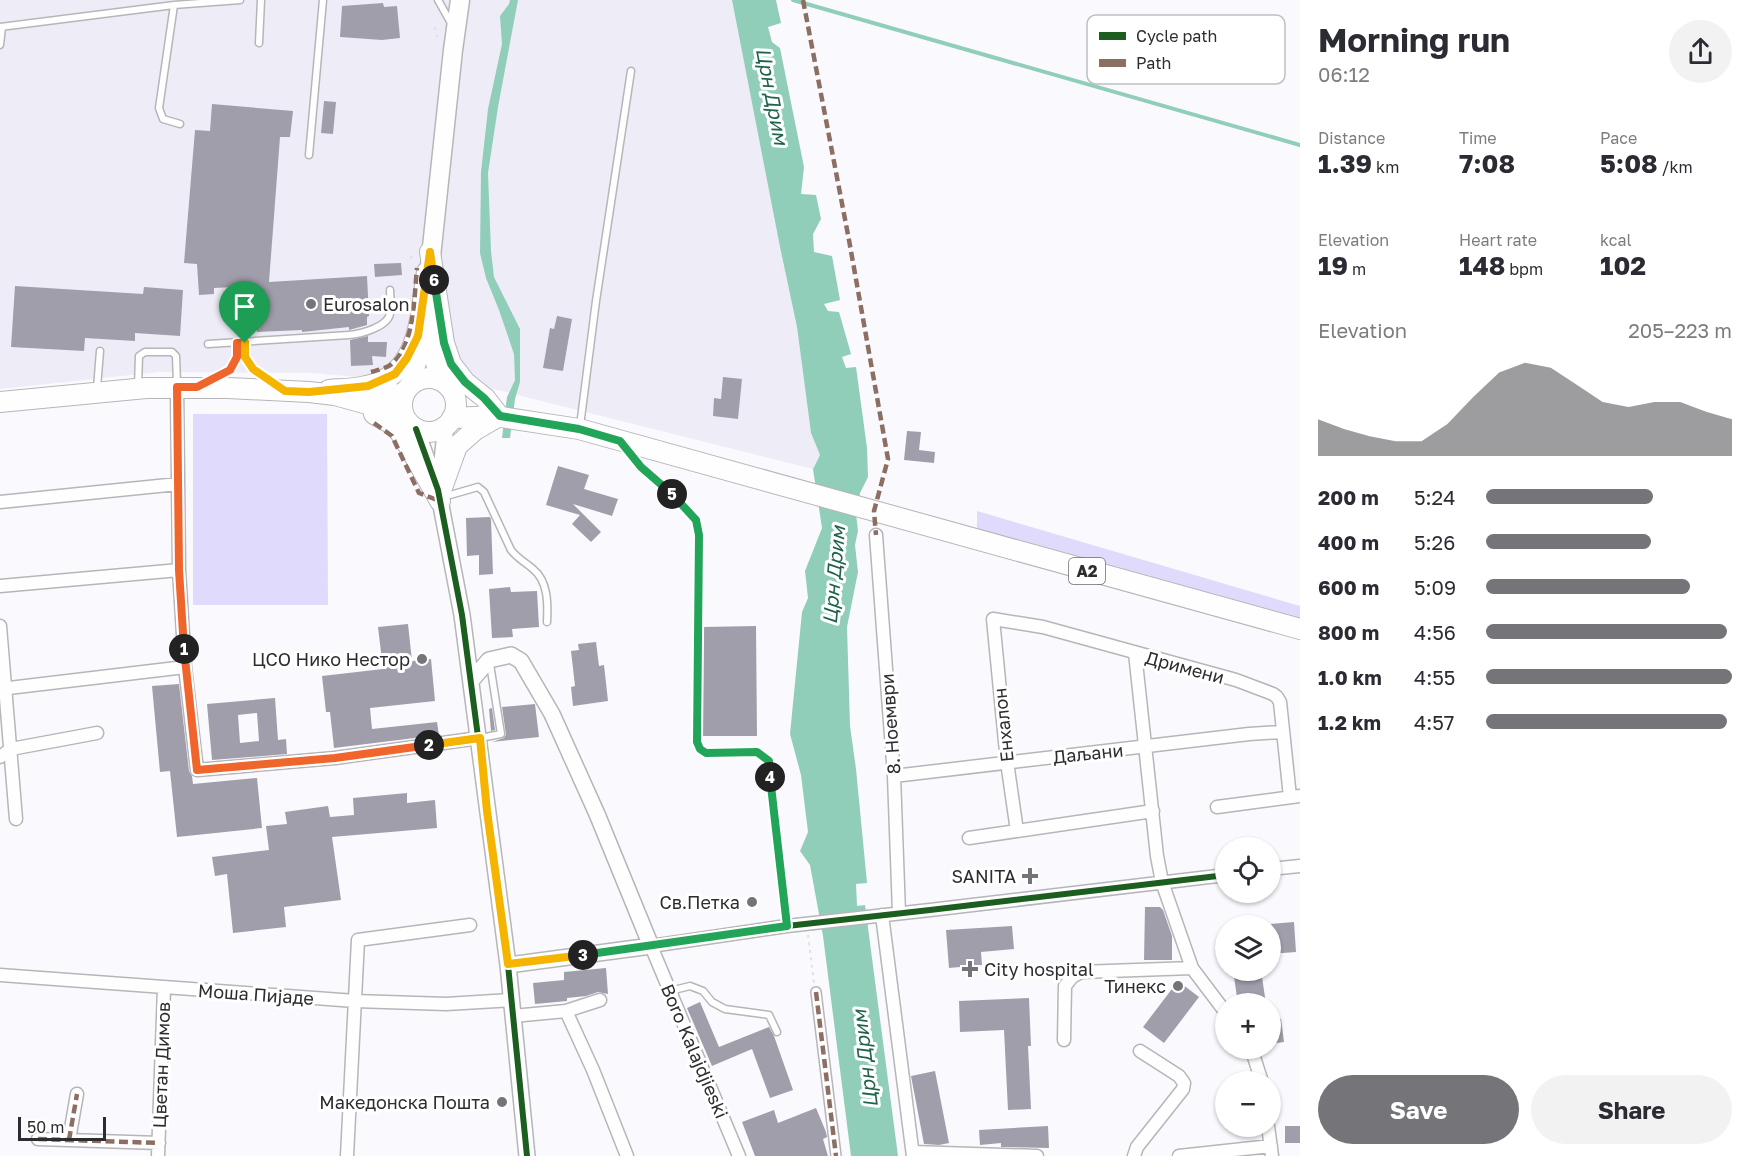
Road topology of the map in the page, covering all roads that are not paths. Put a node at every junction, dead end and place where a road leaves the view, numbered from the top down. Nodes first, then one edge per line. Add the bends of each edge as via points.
1 (240, 0) edge
2 (261, 0) edge
3 (323, 0) edge
4 (438, 0) edge
5 (460, 0) edge
6 (174, 5) junction
7 (1, 27) edge
8 (455, 32) junction
9 (259, 43) dead end
10 (0, 45) edge
11 (631, 71) dead end
12 (180, 124) dead end
13 (309, 156) dead end
14 (421, 252) junction
15 (390, 290) dead end
16 (427, 329) junction
17 (237, 343) junction
18 (245, 343) junction
19 (208, 344) dead end
20 (100, 351) dead end
21 (446, 385) junction
22 (187, 387) junction
23 (138, 389) junction
24 (407, 389) junction
25 (285, 391) junction
26 (97, 392) junction
27 (309, 392) junction
28 (335, 395) junction
29 (0, 402) edge
30 (499, 416) junction
31 (410, 422) junction
32 (449, 422) junction
33 (579, 429) junction
34 (620, 441) junction
35 (178, 484) junction
36 (439, 496) junction
37 (0, 502) edge
38 (876, 535) dead end
39 (179, 570) junction
40 (0, 586) edge
41 (993, 619) joint
42 (547, 622) dead end
43 (0, 627) edge
44 (1300, 629) edge
45 (465, 639) junction
46 (1135, 653) junction
47 (489, 660) junction
48 (185, 667) junction
49 (471, 681) junction
50 (2, 689) edge
51 (1282, 732) junction
52 (97, 733) dead end
53 (480, 738) junction
54 (1144, 747) junction
55 (11, 749) junction
56 (0, 757) edge
57 (1007, 762) junction
58 (894, 776) junction
59 (1295, 797) edge
60 (1217, 807) dead end
61 (1153, 811) junction
62 (16, 819) dead end
63 (1017, 831) junction
64 (969, 838) dead end
65 (1300, 866) edge
66 (1281, 868) edge
67 (1215, 875) edge
68 (1162, 882) junction
69 (899, 913) junction
70 (882, 915) junction
71 (470, 925) dead end
72 (787, 926) junction
73 (651, 946) junction
74 (508, 964) junction
75 (1192, 968) junction
76 (0, 975) edge
77 (164, 988) junction
78 (670, 991) junction
79 (816, 992) dead end
80 (1215, 998) edge
81 (512, 1000) junction
82 (600, 1000) dead end
83 (355, 1001) junction
84 (566, 1011) junction
85 (513, 1016) junction
86 (777, 1032) dead end
87 (1064, 1040) dead end
88 (1140, 1051) dead end
89 (77, 1094) dead end
90 (38, 1139) dead end
91 (69, 1140) junction
92 (159, 1143) junction
93 (1271, 1151) edge
94 (913, 1154) edge
95 (960, 1155) edge
96 (158, 1156) edge
97 (347, 1156) edge
98 (527, 1156) edge
99 (627, 1156) edge
100 (739, 1156) edge
101 (836, 1156) edge
102 (1037, 1156) edge
103 (1134, 1156) edge
104 (1179, 1156) edge

1 - 6 lane
2 - 9 lane
3 - 13 lane
4 - 8 lane
5 - 8 main road
6 - 7 lane
6 - 12 lane via 159,108 163,119
7 - 10 lane
8 - 14 main road
11 - 33 lane
14 - 16 main road
14 - 27 main road via 418,336 395,374 368,386
14 - 30 main road via 451,364
15 - 18 lane via 389,317 365,332
16 - 21 main road
16 - 24 main road
17 - 18 lane
17 - 19 lane
17 - 22 lane via 237,357 230,370
18 - 25 lane via 245,357 253,369
20 - 26 lane
21 - 24 main road, A2 via 430,378 420,379
21 - 30 main road, A2
21 - 32 main road via 456,408
22 - 23 main road, A2
22 - 23 lane via 172,352 145,352 139,356
22 - 25 main road, A2
22 - 35 street
23 - 26 main road, A2
24 - 28 main road, A2
24 - 31 main road via 402,405
25 - 27 main road, A2
26 - 29 main road, A2
27 - 28 main road, A2
27 - 36 main road via 372,413 396,426
28 - 31 main road, A2
30 - 32 main road, A2
30 - 33 main road, A2
30 - 36 main road via 457,446
31 - 32 main road, A2 via 427,432
31 - 36 street
32 - 36 street
33 - 34 main road, A2
34 - 44 main road, A2
34 - 72 lane via 696,520 697,742 706,753 757,752 769,761
35 - 37 street
35 - 39 street
36 - 42 lane via 478,488 484,492 511,550 539,573 545,584
36 - 45 street
38 - 58 street, 8. Ноември
39 - 40 street
39 - 48 street
41 - 46 street, Дримени via 1043,627
41 - 57 street, Енхалон
43 - 50 street
45 - 47 street
45 - 49 street
46 - 51 street, Дримени via 1273,694 1280,702
46 - 54 street
47 - 49 street
47 - 53 lane via 501,734
47 - 73 street via 511,656 521,661 552,714
48 - 50 street
48 - 53 street via 197,770 335,758
49 - 53 street
50 - 55 street
51 - 54 street, Даљани
51 - 59 street, Дримени
52 - 55 street
53 - 74 street
54 - 57 street, Даљани
54 - 61 street
55 - 56 street
55 - 62 street
57 - 58 street, Даљани
57 - 63 street, Енхалон
58 - 69 street, 8. Ноември
59 - 60 street, Дримени
61 - 63 street
61 - 68 street
63 - 64 street
65 - 66 street
67 - 68 street
68 - 69 street
68 - 75 street
69 - 70 street
70 - 72 street
70 - 94 street
71 - 83 street via 357,940
72 - 73 street
73 - 74 street
73 - 78 street, Boro Kalajdjieski
74 - 81 street
75 - 80 street
75 - 87 street via 1081,972 1072,977 1065,986
76 - 77 street, Моша Пијаде
77 - 83 street, Моша Пијаде
77 - 92 street, Цветан Димов
78 - 86 lane via 690,986 725,1009 769,1015
78 - 100 street, Boro Kalajdjieski
79 - 101 street
81 - 83 street, Моша Пијаде via 446,1004
81 - 85 street
82 - 84 street
83 - 97 street
84 - 85 street
84 - 99 street
85 - 98 street
88 - 103 street via 1184,1083
89 - 91 street
90 - 91 street, Цветан Димов
91 - 92 street, Цветан Димов
92 - 96 street, Цветан Димов
93 - 104 street
94 - 95 street
95 - 102 street

